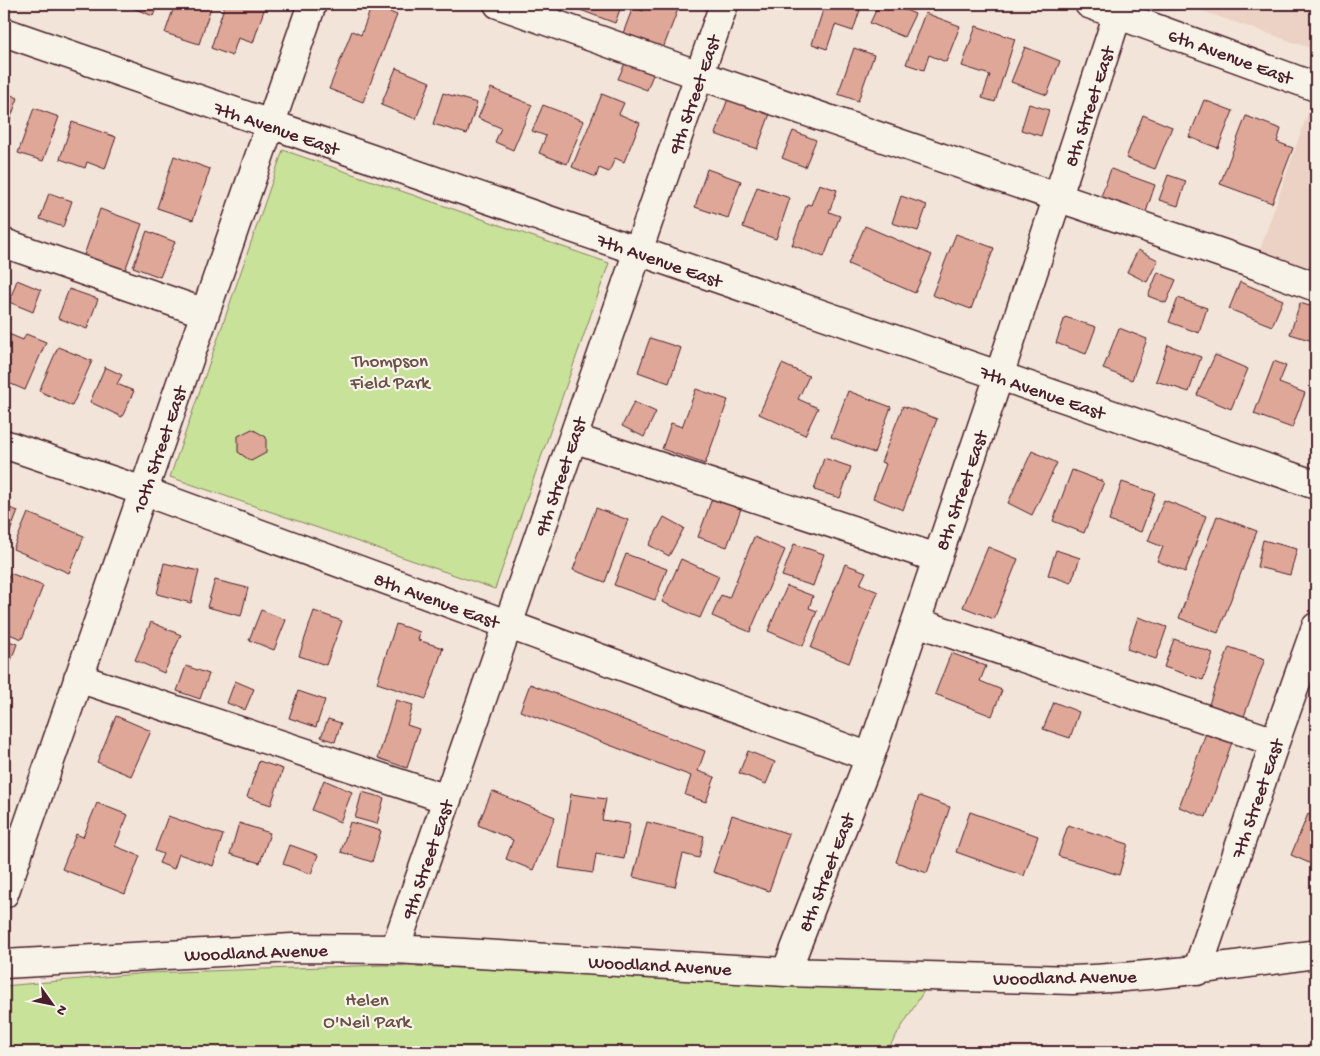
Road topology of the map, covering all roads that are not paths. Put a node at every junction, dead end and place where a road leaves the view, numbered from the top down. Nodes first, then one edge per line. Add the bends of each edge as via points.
1 (312, 4) edge
2 (498, 4) edge
3 (724, 4) edge
4 (1089, 4) edge
5 (1119, 9) edge
6 (4, 32) edge
7 (699, 75) junction
8 (1316, 87) edge
9 (270, 125) junction
10 (1058, 198) junction
11 (4, 244) edge
12 (638, 252) junction
13 (1316, 287) edge
14 (205, 312) junction
15 (999, 376) junction
16 (573, 438) junction
17 (4, 444) edge
18 (1316, 485) edge
19 (143, 491) junction
20 (937, 558) junction
21 (916, 622) junction
22 (508, 624) junction
23 (1316, 627) edge
24 (78, 678) junction
25 (1275, 742) junction
26 (870, 757) junction
27 (447, 799) junction
28 (4, 894) edge
29 (395, 949) junction
30 (1316, 954) edge
31 (4, 964) edge
32 (1197, 971) junction
33 (786, 972) junction

1 - 9 street, 10th Street East
2 - 7 street
3 - 7 street, 9th Street East
4 - 5 street, 6th Avenue East
5 - 8 street, 6th Avenue East
5 - 10 street, 8th Street East
6 - 9 street, 7th Avenue East
7 - 10 street
7 - 12 street, 9th Street East
9 - 12 street, 7th Avenue East
9 - 14 street, 10th Street East
10 - 13 street
10 - 15 street, 8th Street East
11 - 14 street
12 - 15 street, 7th Avenue East
12 - 16 street, 9th Street East
14 - 19 street, 10th Street East
15 - 18 street, 7th Avenue East
15 - 20 street, 8th Street East
16 - 20 street
16 - 22 street, 9th Street East
17 - 19 street, 8th Avenue East
19 - 22 street, 8th Avenue East
19 - 24 street, 10th Street East
20 - 21 street, 8th Street East
21 - 25 street
21 - 26 street, 8th Street East
22 - 26 street, 8th Avenue East
22 - 27 street, 9th Street East
23 - 25 street, 7th Street East
24 - 27 street
24 - 28 street, 10th Street East
25 - 32 street, 7th Street East
26 - 33 street, 8th Street East
27 - 29 street, 9th Street East
29 - 31 street, Woodland Avenue via 292,948
29 - 33 street, Woodland Avenue
30 - 32 street, Woodland Avenue
32 - 33 street, Woodland Avenue via 1073,980

